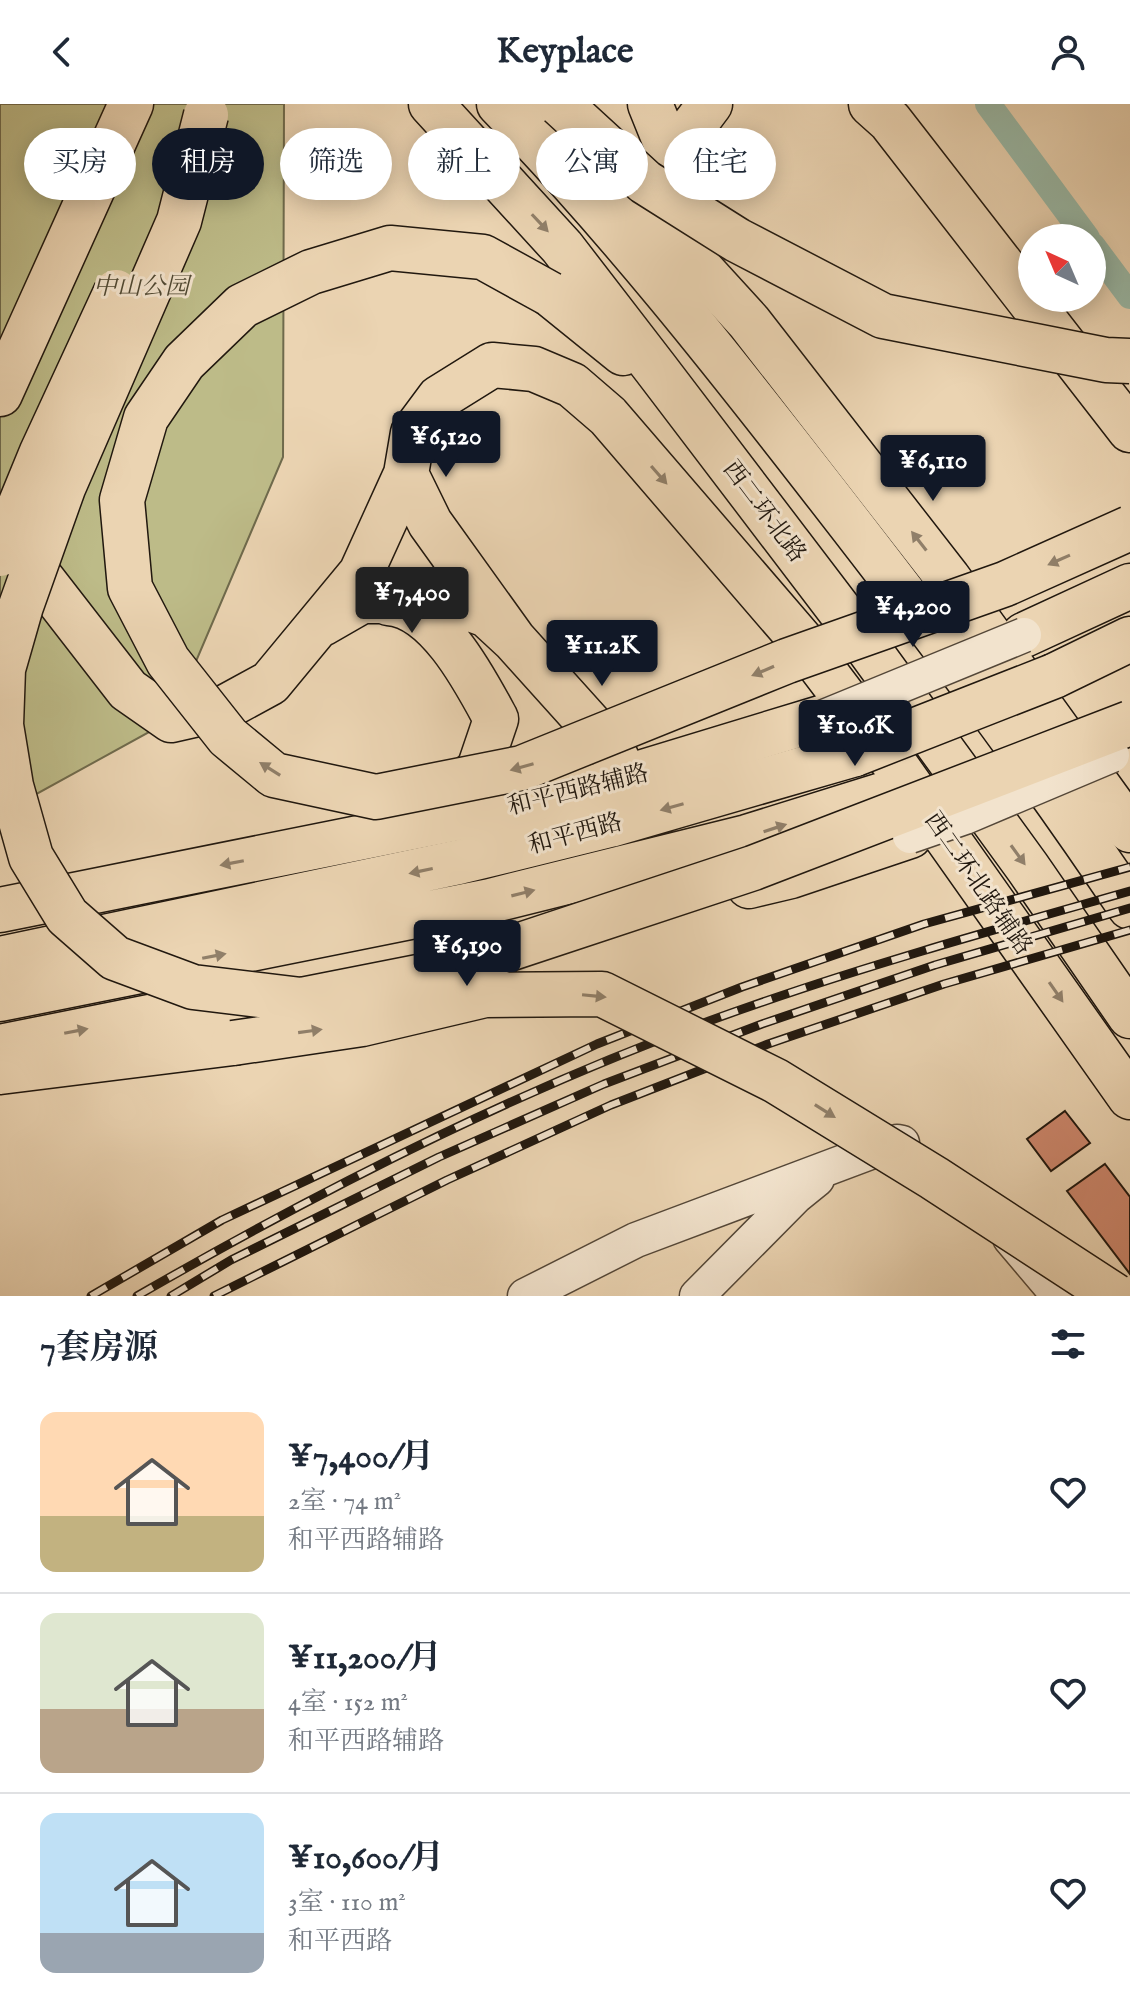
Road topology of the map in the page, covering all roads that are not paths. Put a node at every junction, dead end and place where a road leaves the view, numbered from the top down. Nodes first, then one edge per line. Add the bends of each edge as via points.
1 (431, 104) edge
2 (499, 104) edge
3 (510, 104) edge
4 (560, 104) edge
5 (650, 104) edge
6 (710, 104) edge
7 (871, 104) edge
8 (207, 110) edge
9 (121, 123) edge
10 (692, 128) edge
11 (664, 139) edge
12 (668, 200) edge
13 (666, 231) junction
14 (687, 314) junction
15 (1130, 361) edge
16 (0, 394) edge
17 (1130, 430) edge
18 (727, 462) junction
19 (406, 474) junction
20 (0, 525) edge
21 (1130, 528) edge
22 (0, 554) edge
23 (1130, 586) edge
24 (362, 601) junction
25 (313, 629) junction
26 (1024, 635) joint
27 (1130, 639) edge
28 (514, 640) junction
29 (1130, 699) edge
30 (824, 717) joint
31 (1124, 741) edge
32 (627, 779) junction
33 (1130, 830) edge
34 (910, 836) joint
35 (347, 840) junction
36 (1130, 907) edge
37 (0, 910) edge
38 (0, 959) edge
39 (0, 999) edge
40 (1130, 1016) edge
41 (0, 1047) edge
42 (0, 1072) edge
43 (1130, 1097) edge
44 (832, 1166) junction
45 (525, 1296) edge
46 (697, 1296) edge
47 (1059, 1296) edge
48 (1115, 1296) edge

1 -> 18 main road, 西二环北路 via 562,247
2 - 14 main road
3 - 13 main road via 585,152
4 - 15 main road, bridge via 645,182 737,240 883,316
5 - 11 main road
6 - 10 main road
7 - 17 main road via 890,121
8 - 22 main road, bridge via 144,232
8 - 31 main road, bridge via 179,221 63,488 3,669 1,725 31,857 67,916 115,958 193,987 301,1000 433,974
9 - 16 main road
12 - 13 main road
13 - 14 main road
33 -> 13 main road via 939,566 749,322
14 - 36 main road via 918,612
21 -> 18 main road, bridge via 1005,584 787,661 522,768 376,797 274,775 228,737 168,661 130,588 122,500 146,418 184,362 242,306 311,272 390,248 483,257 550,294 639,365
18 -> 40 main road, 西二环北路 via 893,682
19 - 25 main road, 西二环北路辅路 via 361,573
19 - 28 main road via 430,523
19 -> 43 main road, 西二环北路辅路 via 413,433 439,398 492,365 534,369 572,385 608,416 809,652
20 - 25 main road, 西二环北路辅路 via 128,690 171,720 224,708 270,683
23 - 26 main road, 和平西路辅路
24 - 25 main road
24 - 28 main road via 446,600 487,615
24 - 35 main road via 399,604 429,621 470,671 496,719 479,769 444,800
26 - 30 street, 和平西路辅路, bridge
27 -> 38 main road, 和平西路, bridge via 1054,676 855,754 610,825 444,866
28 - 32 main road via 613,750
39 -> 29 main road, 和平西路, bridge via 490,901 747,837 1088,721
30 - 32 main road, 和平西路辅路
31 - 34 street, bridge via 965,817
32 - 35 main road, 和平西路辅路
41 -> 34 main road via 522,942 791,876
35 -> 37 main road, 和平西路辅路
42 -> 48 main road, bridge via 362,1024 485,995 602,994 776,1081
44 - 45 street via 636,1240
44 - 46 street
44 - 47 street via 897,1142 924,1146 945,1162

